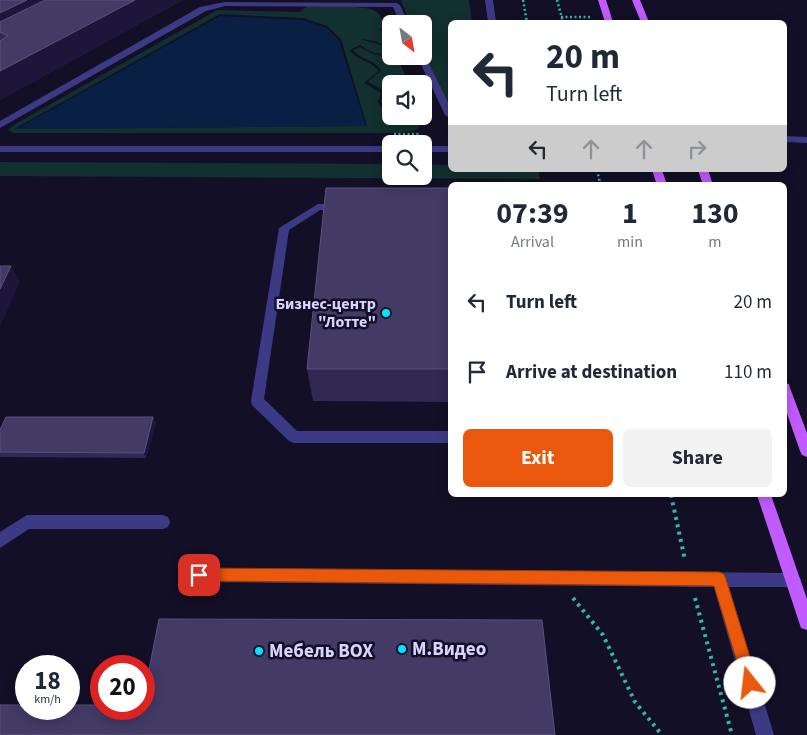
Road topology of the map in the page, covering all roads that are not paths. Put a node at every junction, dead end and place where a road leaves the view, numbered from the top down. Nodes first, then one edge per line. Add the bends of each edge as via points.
1 (489, 0) edge
2 (602, 0) edge
3 (636, 0) edge
4 (399, 3) edge
5 (492, 20) edge
6 (608, 20) edge
7 (644, 20) edge
8 (425, 65) edge
9 (448, 112) edge
10 (0, 125) edge
11 (787, 139) edge
12 (807, 140) edge
13 (0, 149) edge
14 (382, 150) edge
15 (432, 150) edge
16 (448, 150) edge
17 (356, 207) edge
18 (787, 396) edge
19 (448, 437) edge
20 (807, 451) edge
21 (765, 497) edge
22 (163, 522) dead end
23 (0, 542) edge
24 (199, 575) dead end
25 (719, 579) junction
26 (793, 580) junction
27 (807, 622) edge
28 (765, 735) edge

1 - 5 lane
2 - 6 main road
3 - 7 main road
4 - 10 lane via 214,5
8 - 9 lane
11 - 12 lane
13 - 14 lane
15 - 16 lane
17 - 19 lane via 318,207 284,228 257,402 294,437
18 - 20 main road
21 - 26 main road
22 - 23 lane via 28,522
24 - 25 lane
25 - 26 lane
25 - 28 lane
26 - 27 main road

